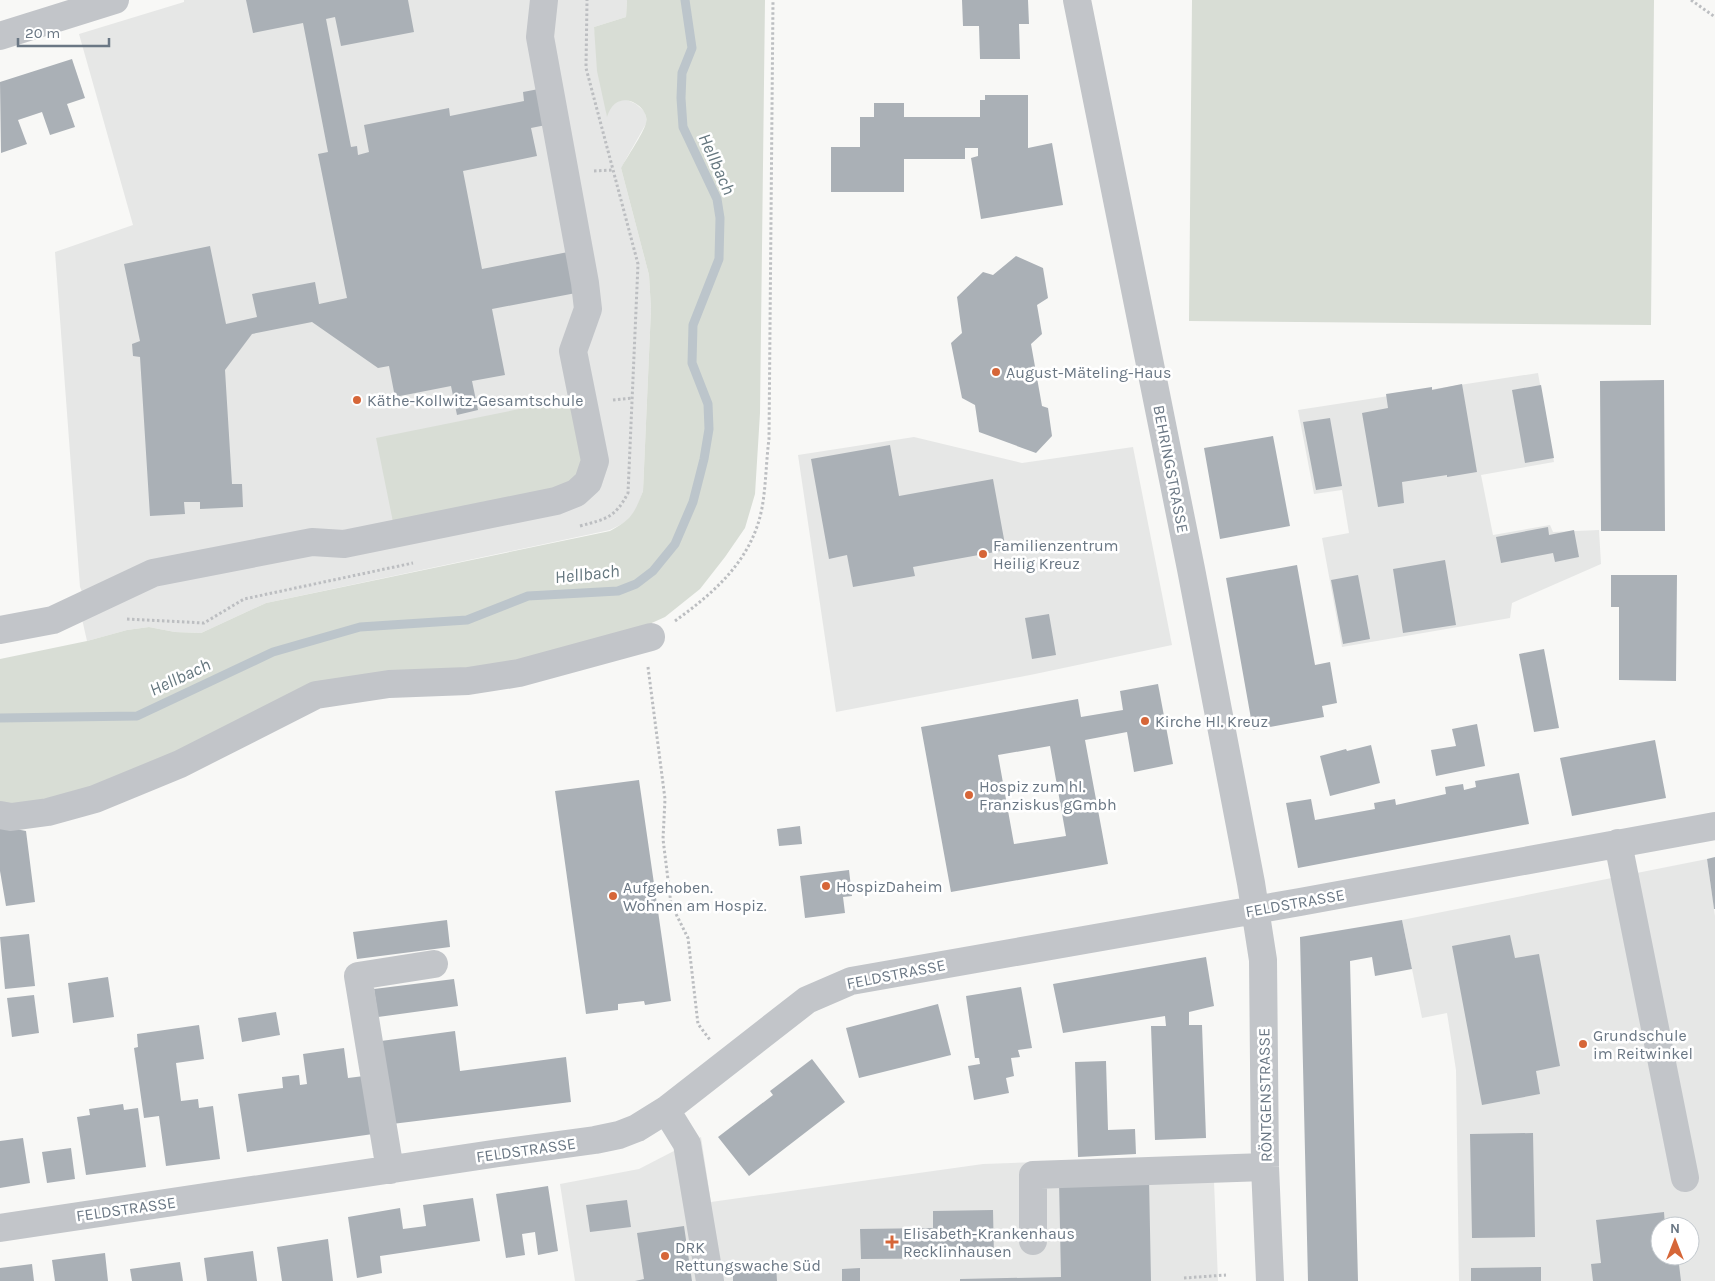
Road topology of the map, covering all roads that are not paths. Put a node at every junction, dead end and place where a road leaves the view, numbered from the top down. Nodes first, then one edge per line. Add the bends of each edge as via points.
1 (115, 0) edge
2 (544, 0) edge
3 (1077, 0) edge
4 (0, 36) edge
5 (0, 630) edge
6 (651, 637) road end
7 (0, 815) edge
8 (1715, 826) edge
9 (1618, 843) junction
10 (1255, 910) junction
11 (434, 964) dead end
12 (666, 1110) junction
13 (1266, 1167) junction
14 (390, 1170) junction
15 (1685, 1178) dead end
16 (0, 1228) edge
17 (1033, 1242) dead end
18 (710, 1281) edge
19 (1270, 1281) edge

1 - 4 street
2 - 5 street via 540,37 570,172 588,309 573,352 595,403 594,461 588,482 576,493 556,501 487,520 344,544 312,542 153,573 53,620
3 - 10 street, BEHRINGSTRASSE
6 - 7 street via 519,673 468,681 390,684 316,695 180,764 95,799 48,812 11,817
8 - 9 street, FELDSTRASSE
9 - 10 street, FELDSTRASSE
9 - 15 street
10 - 12 street, FELDSTRASSE via 851,981 807,1000
10 - 13 street, RÖNTGENSTRASSE via 1263,960
11 - 14 street via 358,976
12 - 14 street, FELDSTRASSE via 619,1135
12 - 18 street via 687,1144
13 - 17 street via 1033,1175
13 - 19 street, RÖNTGENSTRASSE
14 - 16 street, FELDSTRASSE

